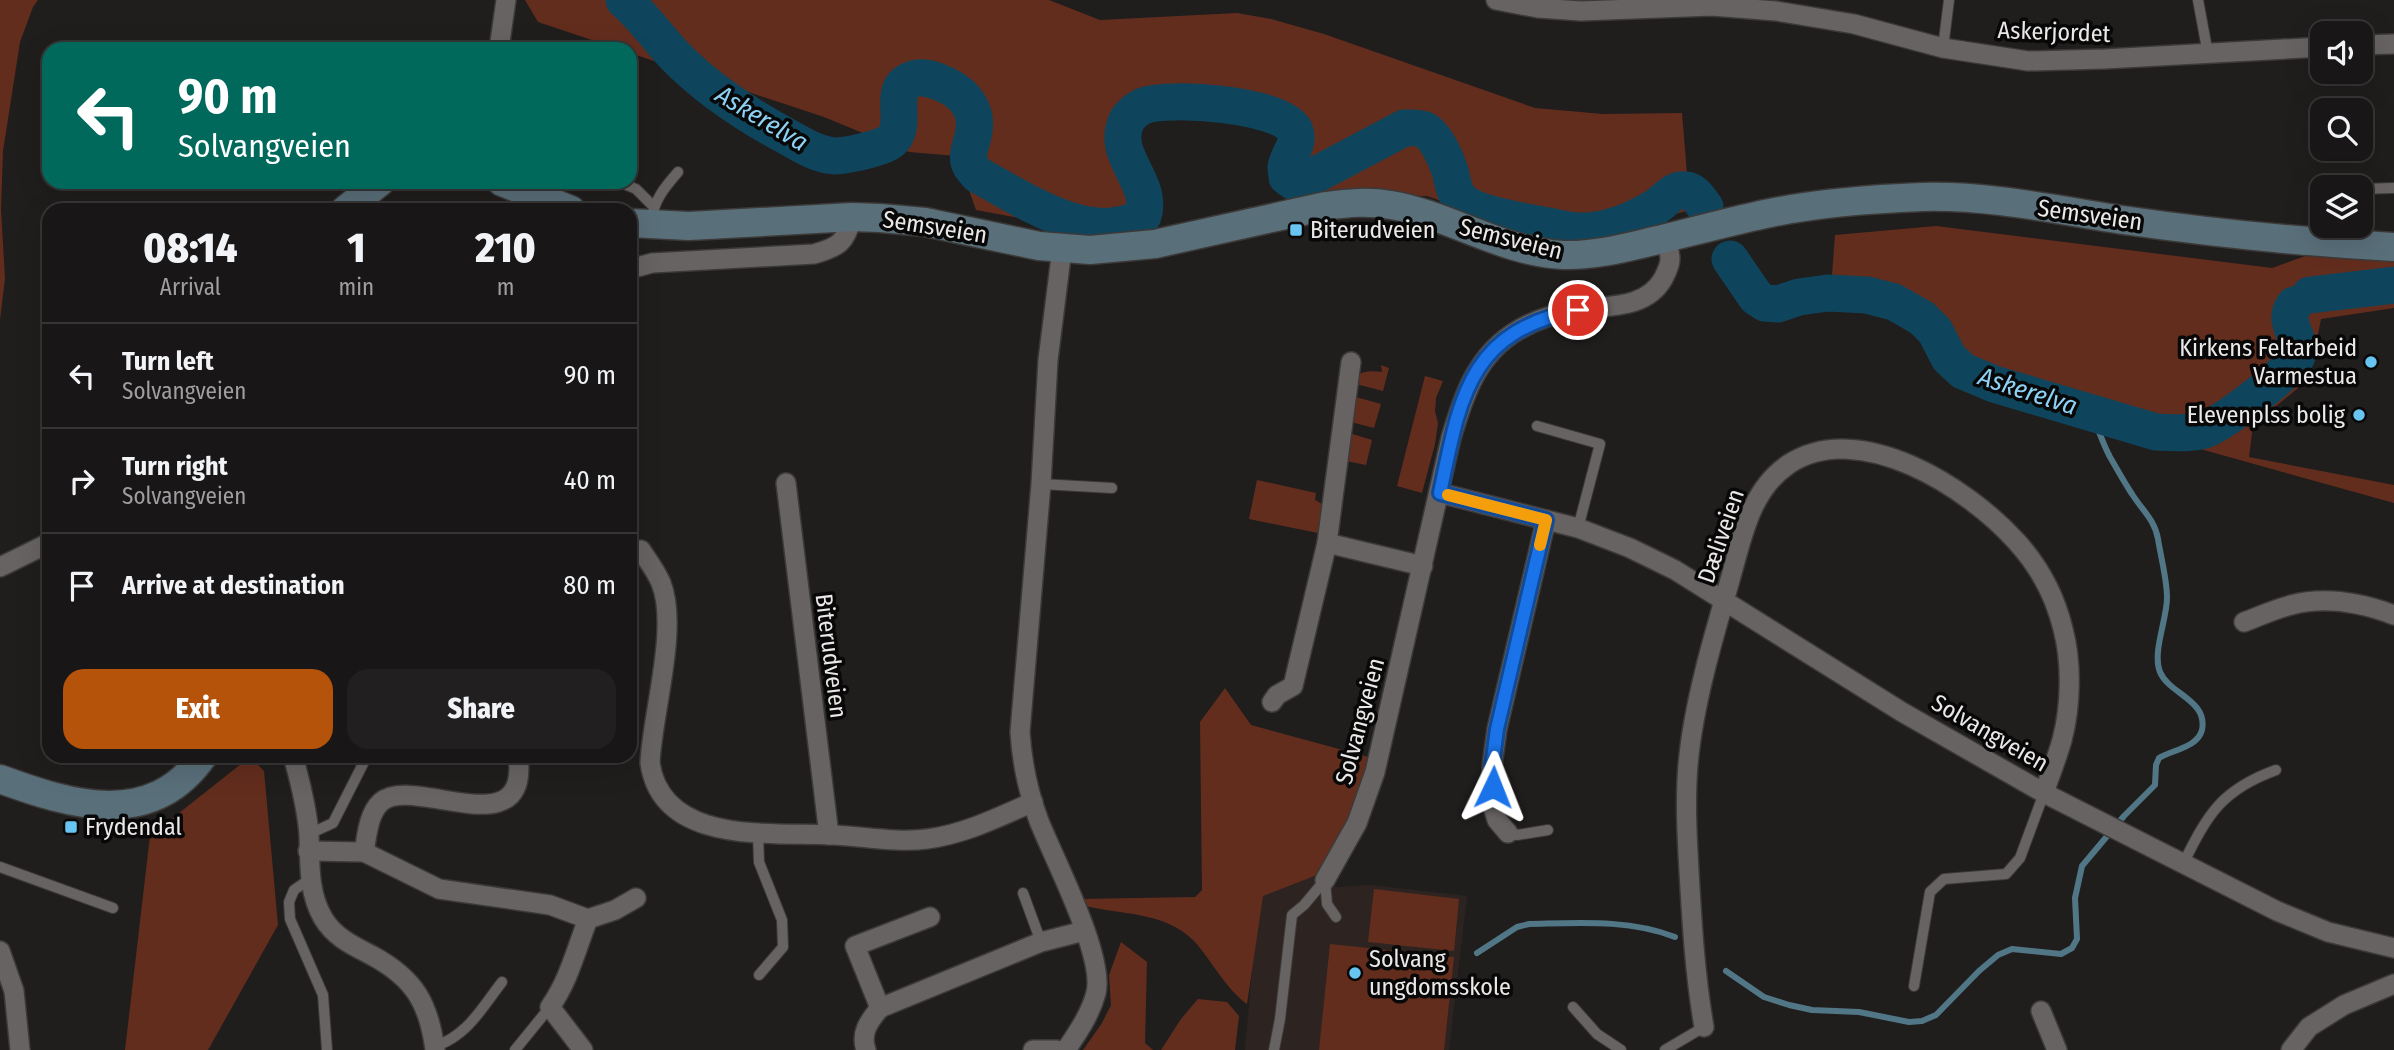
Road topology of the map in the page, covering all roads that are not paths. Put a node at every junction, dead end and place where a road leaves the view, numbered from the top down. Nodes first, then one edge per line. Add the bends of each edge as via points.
1 (506, 0) edge
2 (1496, 0) edge
3 (1949, 0) edge
4 (2198, 0) edge
5 (1711, 3) edge
6 (500, 42) edge
7 (2394, 44) edge
8 (2373, 45) edge
9 (1943, 48) junction
10 (2310, 48) edge
11 (2208, 54) junction
12 (678, 172) dead end
13 (2394, 188) edge
14 (371, 189) edge
15 (519, 189) edge
16 (636, 189) edge
17 (2373, 189) edge
18 (354, 203) edge
19 (554, 203) edge
20 (852, 217) junction
21 (645, 218) edge
22 (1666, 238) junction
23 (2394, 247) edge
24 (1062, 249) junction
25 (637, 268) edge
26 (1351, 362) dead end
27 (1537, 426) dead end
28 (786, 483) dead end
29 (1041, 484) junction
30 (1112, 488) dead end
31 (1440, 493) junction
32 (1546, 520) junction
33 (1578, 528) junction
34 (1327, 543) junction
35 (42, 546) edge
36 (641, 550) dead end
37 (1423, 566) junction
38 (0, 567) edge
39 (1724, 600) junction
40 (2394, 615) edge
41 (2244, 622) dead end
42 (1272, 702) dead end
43 (196, 763) edge
44 (295, 763) edge
45 (363, 763) edge
46 (519, 763) edge
47 (2276, 770) dead end
48 (0, 779) edge
49 (2044, 793) junction
50 (1033, 802) junction
51 (1548, 830) dead end
52 (1508, 833) joint
53 (758, 834) junction
54 (828, 835) junction
55 (309, 843) junction
56 (364, 852) junction
57 (2183, 864) junction
58 (0, 867) edge
59 (310, 879) junction
60 (1325, 880) junction
61 (1023, 893) dead end
62 (636, 898) dead end
63 (113, 908) dead end
64 (930, 916) dead end
65 (1336, 918) dead end
66 (588, 919) junction
67 (1084, 931) junction
68 (1041, 942) junction
69 (2394, 947) edge
70 (0, 951) edge
71 (759, 975) dead end
72 (502, 982) dead end
73 (2394, 985) edge
74 (1914, 986) dead end
75 (550, 1007) junction
76 (1573, 1007) dead end
77 (880, 1008) junction
78 (2040, 1011) dead end
79 (1704, 1027) joint
80 (435, 1049) edge
81 (20, 1050) edge
82 (327, 1050) edge
83 (515, 1050) edge
84 (583, 1050) edge
85 (866, 1050) edge
86 (1033, 1050) edge
87 (1057, 1050) edge
88 (1066, 1050) edge
89 (1274, 1050) edge
90 (1621, 1050) edge
91 (1665, 1050) edge
92 (2057, 1050) edge
93 (2291, 1050) edge

1 - 6 street
2 - 5 street, Askerjordet via 1581,11
3 - 9 lane
4 - 11 lane
5 - 9 street, Askerjordet via 1854,24
7 - 8 street
9 - 11 street, Askerjordet via 2028,61
10 - 11 street, Askerjordet
12 - 21 lane
13 - 17 lane
14 - 18 main road
15 - 19 main road
16 - 21 lane
20 - 21 main road, Semsveien via 727,225
20 - 24 main road, Semsveien via 926,222
20 - 25 street via 848,235 833,248 814,254 652,263
22 - 23 main road, Semsveien via 1770,213 1925,197 1994,201 2307,243
22 - 24 main road, Semsveien via 1598,254 1561,255 1486,237 1393,205 1351,202 1155,244
22 - 31 street, Solvangveien via 1671,262 1651,293 1623,305 1532,322 1495,347 1468,384
24 - 29 street via 1048,360
26 - 34 street
27 - 33 lane via 1600,444
28 - 54 street, Biterudveien
29 - 30 lane
29 - 50 street via 1020,732
31 - 32 street, Solvangveien
31 - 37 street, Solvangveien
32 - 33 street, Solvangveien
32 - 52 street via 1497,729 1493,807
33 - 39 street, Solvangveien via 1630,548
34 - 37 street
34 - 42 street via 1293,686
35 - 38 street
36 - 53 street via 660,581 666,606 651,746 652,779 677,812
37 - 60 street, Solvangveien via 1375,772 1357,823
39 - 49 street, Solvangveien via 1902,712
39 - 49 street, Dæliveien via 1755,502 1764,487 1792,462 1807,455 1853,449 1901,460 1939,480 1983,510 2015,540 2055,602 2067,657 2067,707
39 - 79 street, Dæliveien via 1688,764 1690,889
40 - 41 street via 2362,604 2332,601 2293,604
43 - 48 main road via 165,792 128,806 84,803
44 - 55 street
45 - 55 lane via 333,823
46 - 56 street via 516,789 502,800 477,805 395,794 382,801 371,816
47 - 57 lane via 2222,799
49 - 57 street, Solvangveien
49 - 74 lane via 2020,858 2006,874 1944,879 1930,892
50 - 54 street via 972,828 927,839
50 - 67 street
51 - 52 lane
53 - 54 street
53 - 71 lane via 759,862 782,919 783,947
55 - 56 street
55 - 59 street
56 - 66 street via 439,889 550,905
57 - 69 street, Solvangveien via 2328,932
58 - 63 lane
59 - 80 street via 323,918 342,941 407,981 424,1003
59 - 82 lane via 294,890 290,919 323,995
60 - 65 lane via 1327,904
60 - 89 lane via 1292,915
61 - 68 lane
62 - 66 street
64 - 77 street via 855,946
66 - 75 street via 575,961
67 - 68 street
67 - 88 street via 1097,991
68 - 77 street
70 - 81 street via 14,991
72 - 80 lane via 467,1028
73 - 93 street via 2309,1027
75 - 83 lane
75 - 84 street
76 - 90 lane via 1597,1034
77 - 85 street via 868,1022 863,1040
78 - 92 street
79 - 91 lane, Dæliveien
86 - 87 street

